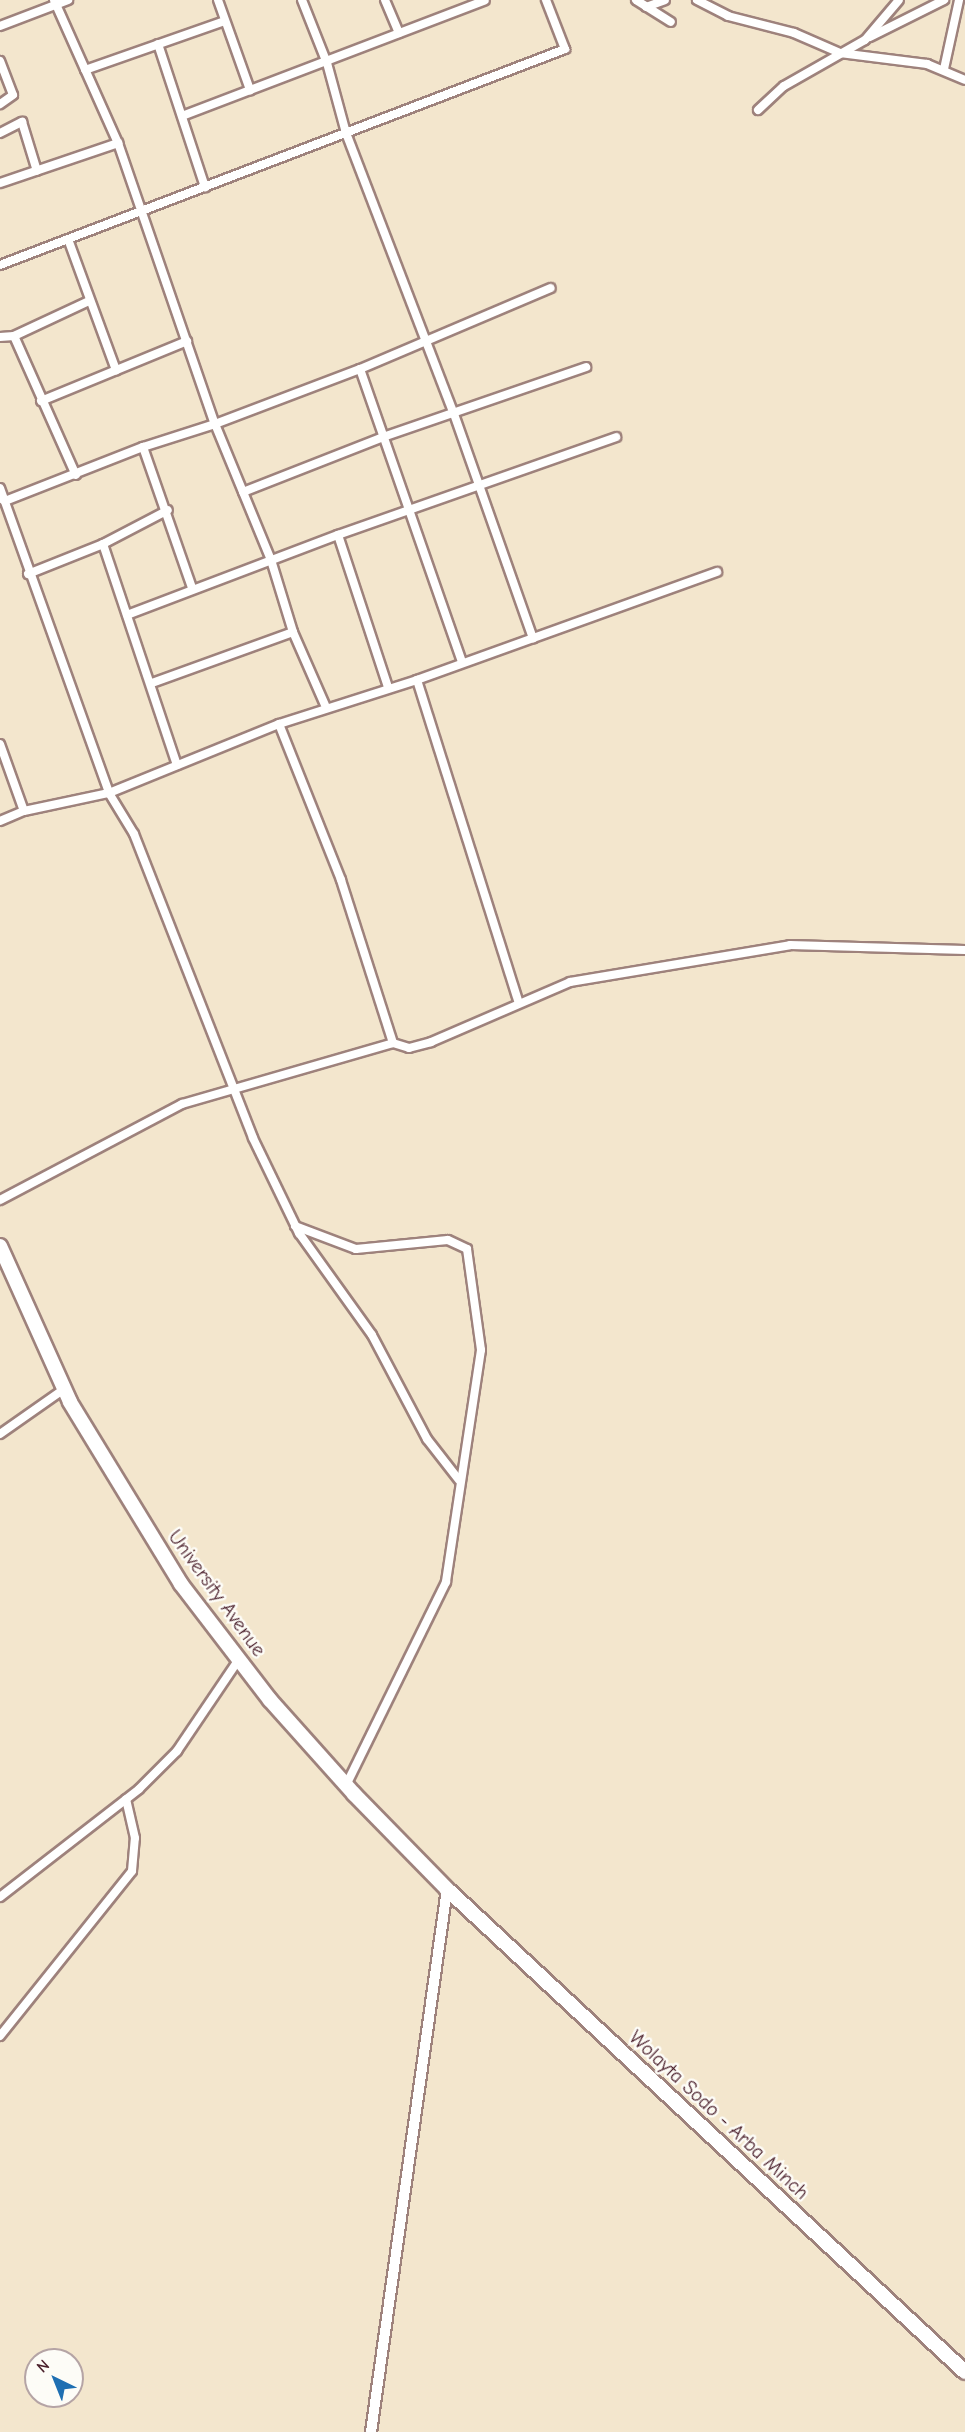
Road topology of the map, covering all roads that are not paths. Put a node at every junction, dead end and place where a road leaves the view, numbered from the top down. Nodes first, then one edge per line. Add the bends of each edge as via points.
1 (68, 0) edge
2 (218, 0) edge
3 (302, 0) edge
4 (385, 0) edge
5 (485, 0) edge
6 (546, 0) edge
7 (636, 0) edge
8 (665, 0) edge
9 (697, 0) edge
10 (899, 0) edge
11 (944, 0) edge
12 (959, 0) edge
13 (54, 3) edge
14 (468, 3) edge
15 (646, 7) junction
16 (225, 21) junction
17 (671, 22) dead end
18 (0, 26) edge
19 (399, 33) junction
20 (865, 40) junction
21 (158, 45) junction
22 (840, 53) junction
23 (0, 61) edge
24 (327, 63) junction
25 (944, 69) junction
26 (85, 70) junction
27 (965, 80) edge
28 (250, 90) junction
29 (0, 104) edge
30 (758, 110) dead end
31 (182, 116) junction
32 (0, 133) edge
33 (346, 133) junction
34 (118, 143) junction
35 (37, 171) junction
36 (0, 183) edge
37 (205, 186) junction
38 (141, 208) junction
39 (68, 239) junction
40 (0, 265) edge
41 (551, 288) dead end
42 (89, 301) junction
43 (14, 336) junction
44 (0, 337) edge
45 (187, 341) junction
46 (427, 343) junction
47 (586, 367) dead end
48 (360, 369) junction
49 (116, 370) junction
50 (41, 401) junction
51 (454, 414) junction
52 (215, 424) junction
53 (383, 437) junction
54 (616, 437) dead end
55 (143, 447) junction
56 (76, 475) junction
57 (477, 486) junction
58 (0, 488) edge
59 (243, 492) junction
60 (3, 500) edge
61 (168, 510) junction
62 (409, 511) junction
63 (338, 535) junction
64 (103, 544) junction
65 (271, 560) junction
66 (717, 572) dead end
67 (28, 574) junction
68 (192, 588) junction
69 (127, 615) junction
70 (293, 632) junction
71 (533, 638) junction
72 (462, 662) junction
73 (417, 680) junction
74 (152, 683) junction
75 (388, 687) junction
76 (326, 707) junction
77 (279, 724) junction
78 (0, 744) edge
79 (177, 765) junction
80 (110, 793) junction
81 (24, 811) junction
82 (0, 821) edge
83 (965, 950) edge
84 (518, 1002) junction
85 (393, 1043) junction
86 (234, 1089) junction
87 (0, 1200) edge
88 (295, 1226) junction
89 (0, 1246) edge
90 (64, 1389) junction
91 (0, 1434) edge
92 (459, 1480) junction
93 (239, 1659) junction
94 (346, 1785) junction
95 (126, 1798) junction
96 (447, 1889) junction
97 (0, 1897) edge
98 (0, 2036) edge
99 (965, 2372) edge
100 (371, 2432) edge

1 - 13 street
2 - 16 street
3 - 24 street
4 - 19 street
5 - 14 street
6 - 33 street via 565,50
7 - 15 street
8 - 15 street
9 - 22 street via 728,16 794,33
10 - 20 street
11 - 20 street
12 - 25 street
13 - 18 street
13 - 26 street
14 - 19 street
15 - 17 street
16 - 21 street
16 - 28 street
19 - 24 street
20 - 22 street
21 - 26 street
21 - 31 street
22 - 25 street
22 - 30 street via 783,86
23 - 29 street via 13,95
24 - 28 street
24 - 33 street
25 - 27 street
26 - 34 street
28 - 31 street
31 - 37 street
32 - 35 street via 21,122
33 - 37 street
33 - 46 street
34 - 35 street
34 - 38 street
35 - 36 street
37 - 38 street
38 - 39 street
38 - 45 street
39 - 40 street
39 - 42 street
41 - 46 street
42 - 43 street
42 - 49 street
43 - 44 street
43 - 50 street
45 - 49 street
45 - 52 street
46 - 48 street
46 - 51 street
47 - 51 street
48 - 52 street
48 - 53 street
49 - 50 street
50 - 56 street
51 - 53 street
51 - 57 street
52 - 55 street
52 - 59 street
53 - 59 street
53 - 62 street
54 - 57 street
55 - 56 street
55 - 61 street
56 - 60 street
57 - 62 street
57 - 71 street
58 - 60 street
59 - 65 street
60 - 67 street
61 - 64 street
61 - 68 street
62 - 63 street
62 - 72 street
63 - 65 street
63 - 75 street
64 - 67 street
64 - 69 street
65 - 68 street
65 - 70 street
66 - 71 street
67 - 80 street
68 - 69 street
69 - 74 street
70 - 74 street
70 - 76 street
71 - 72 street
72 - 73 street
73 - 75 street
73 - 84 street
74 - 79 street
75 - 76 street
76 - 77 street
77 - 79 street
77 - 85 street via 341,880
78 - 81 street
79 - 80 street
80 - 81 street
80 - 86 street via 134,834
81 - 82 street
83 - 84 street via 790,945 570,982
84 - 85 street via 431,1042 409,1048
85 - 86 street
86 - 87 street via 182,1104
86 - 88 street
88 - 92 street via 372,1335 427,1439
88 - 92 street via 356,1249 448,1240 467,1249 481,1350
89 - 90 highway, University Avenue
90 - 91 street
90 - 93 highway, University Avenue via 181,1584
92 - 94 street via 446,1582
93 - 94 highway, University Avenue
93 - 95 street via 177,1751
94 - 96 highway, University Avenue
95 - 97 street
95 - 98 street via 135,1838 132,1871
96 - 99 highway, Wolayta Sodo - Arba Minch
96 - 100 street

